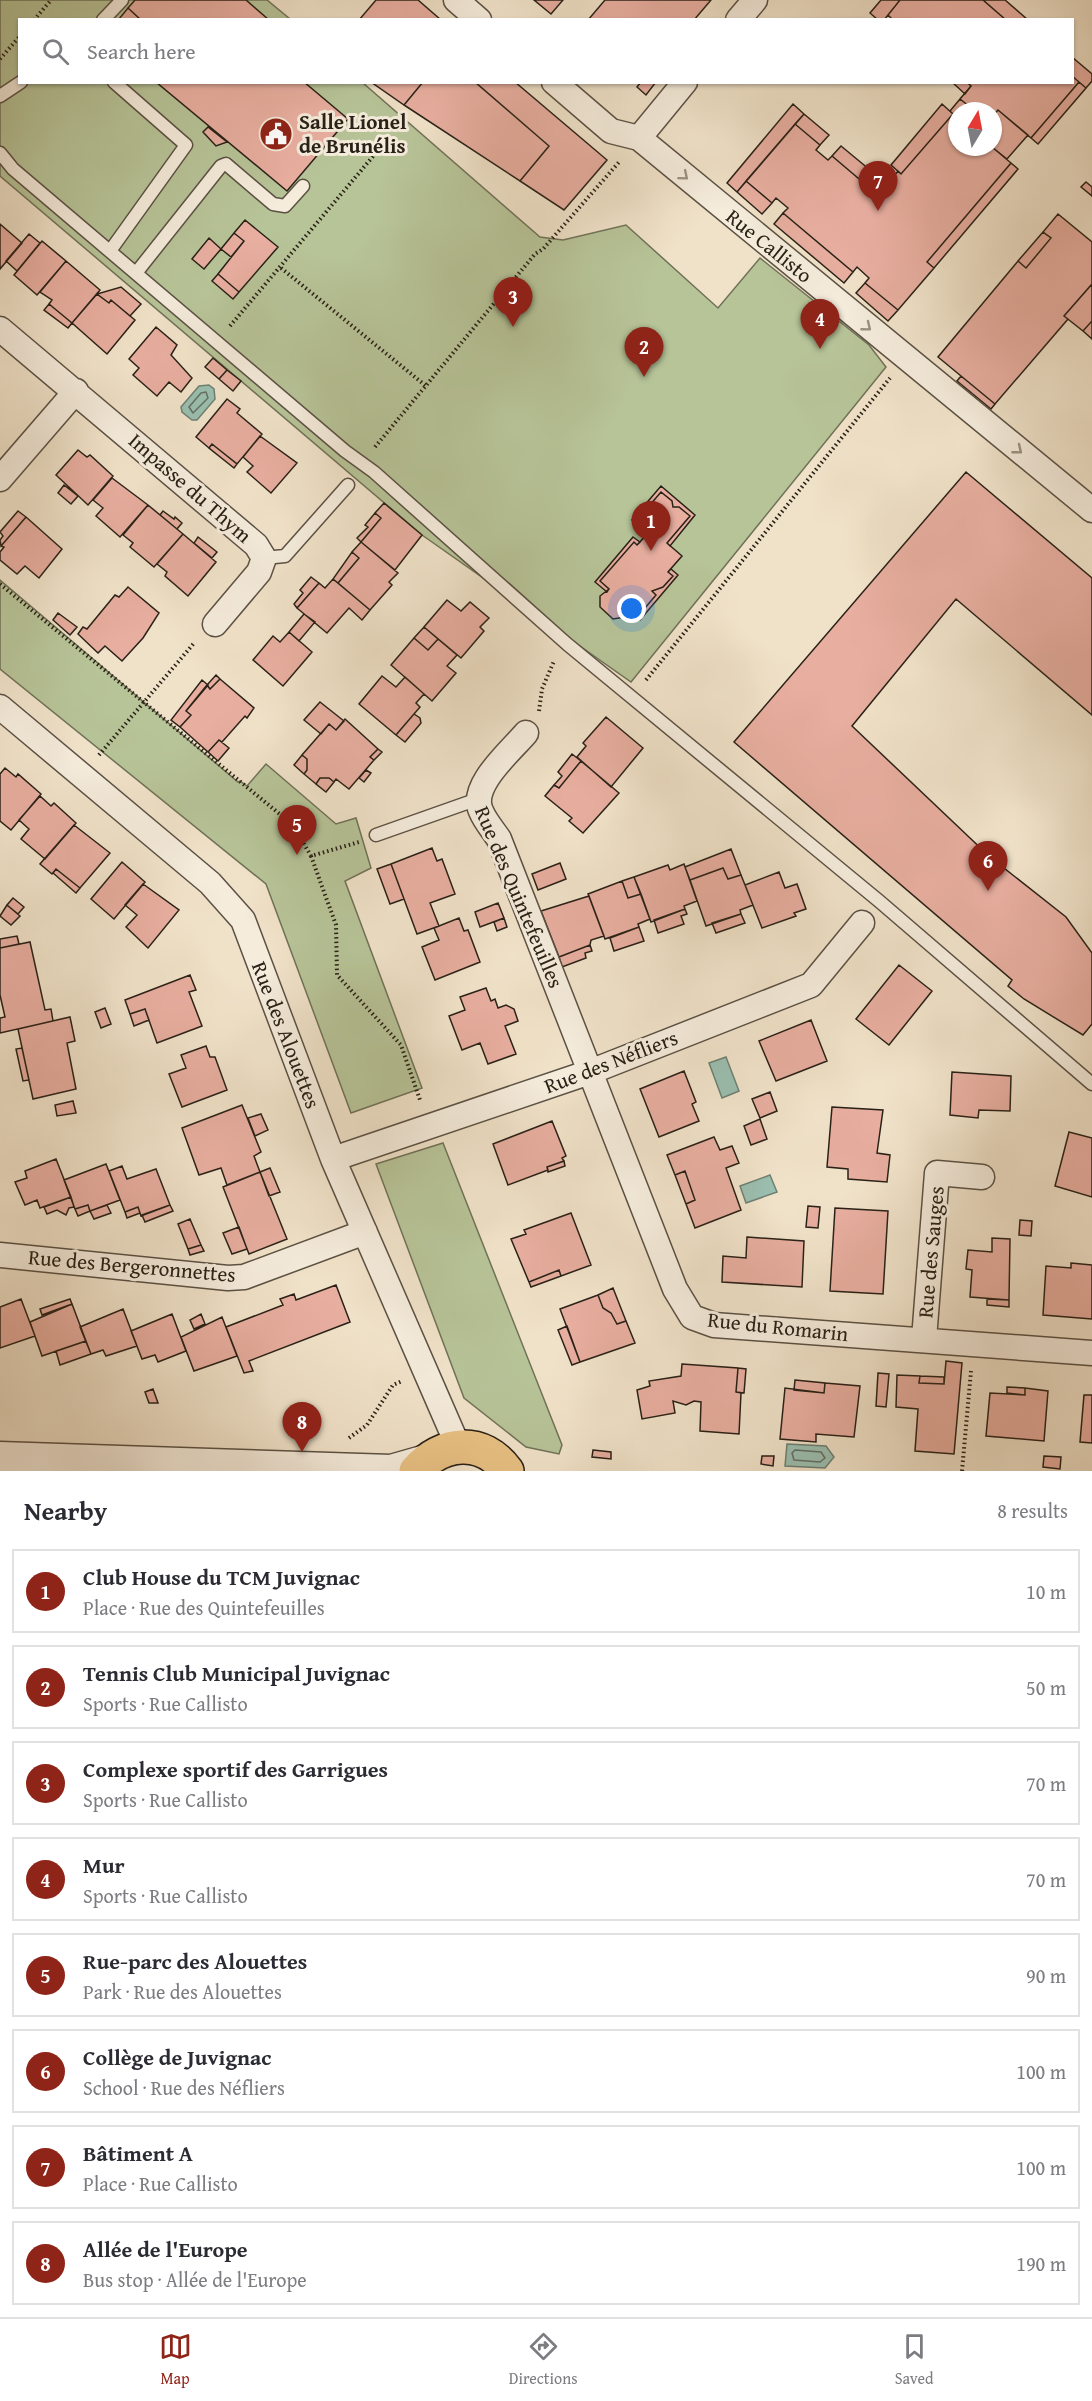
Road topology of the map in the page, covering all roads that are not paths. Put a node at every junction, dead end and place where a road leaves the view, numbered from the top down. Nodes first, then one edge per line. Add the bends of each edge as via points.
1 (122, 0) edge
2 (456, 0) edge
3 (755, 0) edge
4 (105, 18) edge
5 (477, 18) edge
6 (740, 18) edge
7 (18, 84) edge
8 (116, 84) edge
9 (556, 84) edge
10 (683, 84) edge
11 (0, 96) edge
12 (639, 138) junction
13 (0, 153) edge
14 (303, 186) dead end
15 (110, 251) junction
16 (136, 273) junction
17 (4, 341) edge
18 (76, 391) junction
19 (0, 480) edge
20 (348, 485) dead end
21 (1092, 510) edge
22 (264, 558) junction
23 (215, 624) road end
24 (0, 707) edge
25 (526, 733) road end
26 (478, 799) junction
27 (375, 835) road end
28 (862, 923) dead end
29 (590, 1072) junction
30 (1092, 1084) edge
31 (333, 1158) junction
32 (982, 1177) dead end
33 (365, 1233) junction
34 (0, 1255) edge
35 (924, 1340) junction
36 (1092, 1353) edge
37 (458, 1446) junction
38 (2, 1460) edge
39 (421, 1465) edge
40 (507, 1471) edge

1 - 4 lane
2 - 5 street
3 - 6 street
7 - 11 lane
8 - 15 lane via 186,145
9 - 12 street, Rue Callisto via 611,131
10 - 12 street
12 -> 21 street, Rue Callisto
13 - 15 lane via 13,170
14 - 16 lane via 285,206 273,204 226,164 221,166
15 - 16 lane
16 - 30 lane via 362,463 567,644 879,901
17 - 18 street, Impasse du Thym
18 - 19 street
18 - 22 street, Impasse du Thym via 256,545
20 - 22 lane via 285,556
22 - 23 street, Impasse du Thym via 259,572
24 - 31 street, Rue des Alouettes via 210,883 243,920
25 - 26 street, Rue des Quintefeuilles via 481,786
26 - 27 lane
26 - 29 street, Rue des Quintefeuilles via 480,810 499,839
28 - 29 street, Rue des Néfliers via 811,985
29 - 31 street, Rue des Néfliers
29 - 35 street, Rue du Romarin via 675,1289 692,1317 714,1324
31 - 33 street, Rue des Alouettes
32 - 35 street, Rue des Sauges via 937,1173
33 - 34 street, Rue des Bergeronnettes via 244,1276 228,1278
33 - 37 street, Rue des Alouettes
35 - 36 street, Rue du Romarin
37 - 39 main road via 441,1450
37 - 40 main road via 489,1453
38 - 39 street via 391,1470

